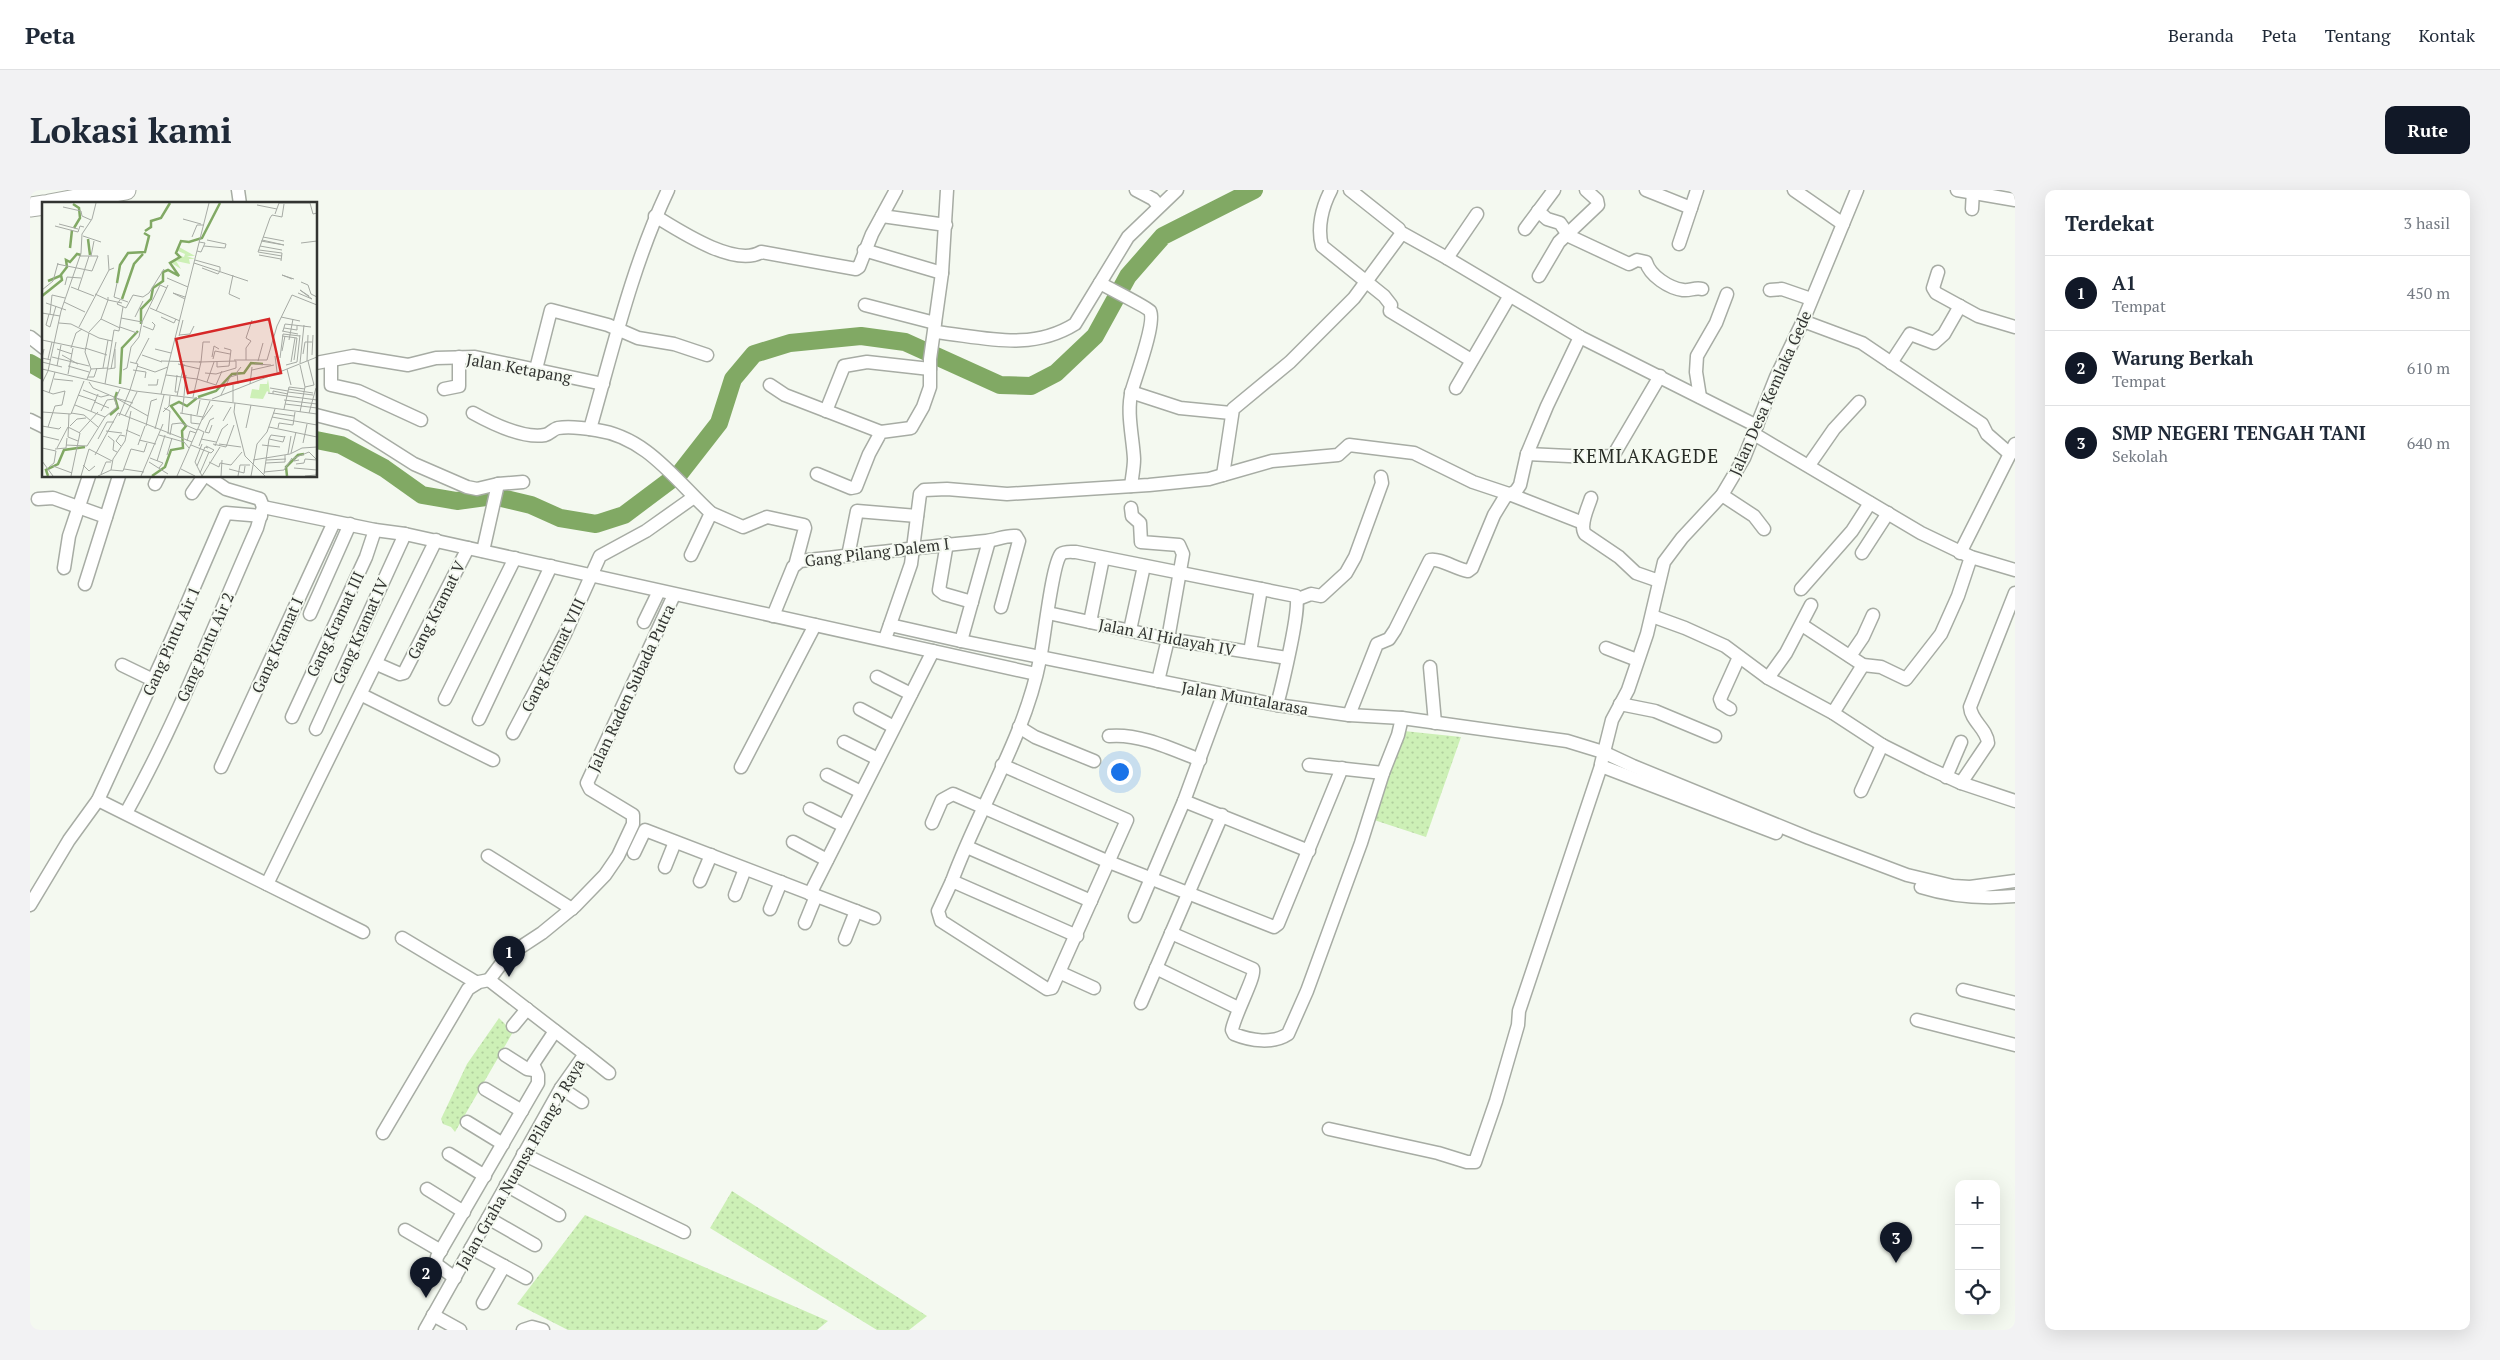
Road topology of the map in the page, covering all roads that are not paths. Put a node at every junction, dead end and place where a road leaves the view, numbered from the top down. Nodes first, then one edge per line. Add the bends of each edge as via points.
1 (126, 190) edge
2 (668, 190) edge
3 (896, 190) edge
4 (947, 190) edge
5 (1136, 190) edge
6 (1177, 190) edge
7 (1331, 190) edge
8 (1350, 190) edge
9 (1554, 190) edge
10 (1586, 190) edge
11 (1646, 190) edge
12 (1698, 190) edge
13 (1794, 190) edge
14 (1857, 190) edge
15 (1957, 190) edge
16 (1973, 192) edge
17 (93, 200) edge
18 (2015, 200) edge
19 (71, 202) edge
20 (1159, 206) junction
21 (1691, 208) junction
22 (1972, 209) dead end
23 (1538, 211) junction
24 (1477, 214) dead end
25 (655, 216) junction
26 (882, 216) junction
27 (1843, 224) junction
28 (946, 225) junction
29 (1525, 228) dead end
30 (1399, 229) dead end
31 (1566, 233) junction
32 (1679, 244) dead end
33 (864, 250) junction
34 (1447, 258) junction
35 (1938, 272) dead end
36 (942, 273) junction
37 (1539, 276) dead end
38 (1100, 283) junction
39 (1366, 283) junction
40 (1702, 290) dead end
41 (1770, 290) dead end
42 (1727, 294) dead end
43 (1510, 297) junction
44 (1811, 299) junction
45 (865, 305) dead end
46 (1960, 306) junction
47 (1802, 321) junction
48 (2015, 327) edge
49 (618, 330) junction
50 (935, 332) junction
51 (30, 337) edge
52 (1580, 337) junction
53 (42, 346) edge
54 (707, 355) dead end
55 (459, 357) junction
56 (1471, 360) junction
57 (331, 362) junction
58 (318, 363) edge
59 (1891, 363) junction
60 (930, 364) junction
61 (536, 369) junction
62 (1660, 376) junction
63 (603, 384) junction
64 (770, 385) dead end
65 (1456, 388) dead end
66 (444, 389) dead end
67 (1132, 392) junction
68 (1700, 397) junction
69 (1859, 402) dead end
70 (826, 411) junction
71 (473, 413) dead end
72 (1231, 413) junction
73 (318, 416) edge
74 (30, 420) edge
75 (421, 420) dead end
76 (42, 426) edge
77 (590, 429) junction
78 (1755, 430) junction
79 (881, 432) junction
80 (2012, 449) edge
81 (1527, 454) junction
82 (1808, 465) junction
83 (816, 474) dead end
84 (1222, 475) junction
85 (1381, 477) dead end
86 (88, 478) edge
87 (118, 478) edge
88 (203, 478) edge
89 (208, 478) edge
90 (523, 482) dead end
91 (497, 485) junction
92 (1131, 486) junction
93 (192, 493) dead end
94 (691, 494) junction
95 (1509, 494) junction
96 (1722, 495) junction
97 (1591, 498) dead end
98 (38, 499) dead end
99 (1870, 503) junction
100 (78, 507) junction
101 (262, 509) junction
102 (711, 513) junction
103 (1888, 513) junction
104 (1133, 515) dead end
105 (917, 516) junction
106 (106, 517) junction
107 (334, 522) junction
108 (1583, 523) junction
109 (350, 524) junction
110 (1764, 529) dead end
111 (375, 530) junction
112 (405, 534) junction
113 (436, 540) junction
114 (989, 541) junction
115 (948, 543) junction
116 (468, 548) junction
117 (484, 548) junction
118 (913, 548) junction
119 (1862, 553) dead end
120 (691, 555) dead end
121 (1966, 555) junction
122 (848, 556) junction
123 (515, 558) junction
124 (1103, 558) junction
125 (796, 562) junction
126 (550, 566) junction
127 (1144, 566) junction
128 (64, 568) dead end
129 (593, 570) junction
130 (2015, 570) edge
131 (1181, 573) junction
132 (1659, 581) junction
133 (85, 584) dead end
134 (1261, 589) junction
135 (1801, 589) dead end
136 (659, 591) junction
137 (2015, 592) edge
138 (674, 595) junction
139 (1297, 598) junction
140 (972, 602) junction
141 (1811, 605) dead end
142 (1001, 607) dead end
143 (776, 608) junction
144 (1048, 613) junction
145 (310, 614) dead end
146 (1873, 615) dead end
147 (1652, 616) junction
148 (644, 622) dead end
149 (1090, 622) junction
150 (815, 625) junction
151 (1802, 625) junction
152 (1130, 630) junction
153 (887, 631) junction
154 (1168, 639) junction
155 (961, 642) junction
156 (1606, 648) dead end
157 (932, 651) junction
158 (1250, 652) junction
159 (1850, 656) junction
160 (1739, 657) junction
161 (1288, 658) junction
162 (1637, 660) junction
163 (377, 664) junction
164 (122, 665) dead end
165 (1039, 665) junction
166 (1863, 665) junction
167 (1430, 667) dead end
168 (877, 677) dead end
169 (1768, 678) junction
170 (154, 680) junction
171 (1158, 682) junction
172 (911, 694) junction
173 (362, 695) junction
174 (445, 699) dead end
175 (1221, 700) junction
176 (1620, 704) junction
177 (1278, 705) junction
178 (860, 709) dead end
179 (1730, 709) dead end
180 (1833, 713) junction
181 (1349, 715) junction
182 (292, 717) dead end
183 (478, 719) dead end
184 (1401, 723) junction
185 (1435, 723) junction
186 (894, 727) junction
187 (1018, 727) junction
188 (316, 729) dead end
189 (514, 733) dead end
190 (1109, 736) dead end
191 (1715, 736) dead end
192 (844, 742) dead end
193 (1961, 742) dead end
194 (1882, 744) junction
195 (1602, 758) junction
196 (878, 759) junction
197 (493, 760) dead end
198 (1200, 760) junction
199 (1094, 761) dead end
200 (1002, 764) junction
201 (1309, 765) dead end
202 (221, 767) dead end
203 (741, 767) dead end
204 (1342, 768) junction
205 (1383, 772) junction
206 (827, 775) dead end
207 (1946, 776) junction
208 (1961, 783) junction
209 (861, 792) junction
210 (1861, 792) dead end
211 (98, 800) junction
212 (1184, 801) junction
213 (2015, 801) edge
214 (984, 808) junction
215 (810, 809) dead end
216 (126, 813) junction
217 (1222, 815) junction
218 (932, 823) dead end
219 (844, 826) junction
220 (675, 842) junction
221 (793, 842) dead end
222 (633, 844) junction
223 (966, 847) junction
224 (1308, 851) junction
225 (711, 855) junction
226 (488, 856) dead end
227 (827, 860) junction
228 (1109, 862) junction
229 (1864, 863) junction
230 (665, 867) dead end
231 (745, 868) junction
232 (1150, 878) junction
233 (700, 881) dead end
234 (952, 881) junction
235 (2015, 881) edge
236 (781, 882) junction
237 (268, 884) junction
238 (813, 894) junction
239 (1188, 894) junction
240 (735, 895) dead end
241 (2015, 896) edge
242 (1091, 901) junction
243 (30, 905) edge
244 (572, 909) junction
245 (770, 909) dead end
246 (856, 911) junction
247 (1135, 916) dead end
248 (874, 918) dead end
249 (805, 923) dead end
250 (363, 932) dead end
251 (1171, 933) junction
252 (1077, 936) junction
253 (402, 938) dead end
254 (845, 939) dead end
255 (1156, 968) junction
256 (1060, 973) junction
257 (483, 981) junction
258 (1094, 988) dead end
259 (1963, 990) dead end
260 (1141, 1003) dead end
261 (2015, 1003) edge
262 (1238, 1008) junction
263 (527, 1009) junction
264 (1917, 1020) dead end
265 (513, 1026) dead end
266 (555, 1031) junction
267 (2015, 1045) edge
268 (585, 1054) junction
269 (505, 1055) dead end
270 (534, 1070) junction
271 (609, 1073) dead end
272 (561, 1088) junction
273 (485, 1089) dead end
274 (582, 1102) dead end
275 (522, 1111) junction
276 (467, 1122) dead end
277 (1330, 1129) dead end
278 (383, 1133) dead end
279 (504, 1144) junction
280 (449, 1154) dead end
281 (523, 1154) junction
282 (485, 1176) junction
283 (506, 1185) junction
284 (427, 1189) dead end
285 (464, 1212) junction
286 (559, 1215) dead end
287 (488, 1218) junction
288 (405, 1230) dead end
289 (684, 1232) dead end
290 (535, 1245) dead end
291 (471, 1248) junction
292 (441, 1251) junction
293 (504, 1266) junction
294 (455, 1278) junction
295 (526, 1278) dead end
296 (483, 1303) dead end
297 (433, 1315) junction
298 (425, 1330) edge
299 (460, 1330) edge
300 (523, 1330) edge
301 (543, 1330) edge

1 - 17 highway
2 - 25 street
3 - 26 street
4 - 28 street
5 - 20 street
6 - 20 street
7 - 39 street via 1322,210 1322,246
8 - 30 street
9 - 23 street
10 - 31 street via 1598,200 1598,205
11 - 21 street
12 - 21 street
13 - 27 street
14 - 27 street, Jalan Desa Kemlaka Gede
15 - 16 street
16 - 18 street
16 - 22 street
17 - 19 highway
20 - 38 street via 1128,237
21 - 32 street
23 - 29 street
23 - 31 street via 1560,223
24 - 34 street
25 - 33 street via 701,243 747,256 761,252 856,269
25 - 49 street via 636,265
26 - 28 street
26 - 33 street
27 - 44 street, Jalan Desa Kemlaka Gede
28 - 36 street
31 - 37 street
31 - 40 street via 1629,264 1637,260 1646,262 1649,270 1671,288
33 - 36 street
34 - 39 street via 1402,233
34 - 43 street
35 - 46 street via 1934,290
36 - 50 street
38 - 50 street via 1075,324 1050,335 1020,342
38 - 67 street via 1150,311 1152,317
39 - 56 street via 1384,296 1391,305 1390,311
39 - 72 street via 1290,362 1238,403
41 - 44 street via 1782,289
42 - 68 street via 1716,323 1697,356
43 - 52 street
43 - 56 street
44 - 47 street, Jalan Desa Kemlaka Gede
45 - 50 street
46 - 48 street via 1978,316
46 - 59 street via 1942,337 1934,343 1910,334
47 - 59 street via 1862,343
47 - 78 street, Jalan Desa Kemlaka Gede
49 - 54 street
49 - 61 street via 551,310
49 - 63 street
50 - 60 street
51 - 53 street
52 - 62 street
52 - 81 street
55 - 57 street, Jalan Ketapang via 436,358 408,365 353,356
55 - 61 street, Jalan Ketapang
55 - 66 street via 459,386
56 - 65 street
57 - 58 street, Jalan Ketapang
57 - 75 street via 331,385 358,392
59 - 80 street via 1982,424 1987,434
60 - 70 street via 867,362 844,366
60 - 79 street via 930,386 924,407 911,428
61 - 63 street, Jalan Ketapang
62 - 68 street
62 - 81 street via 1613,456
63 - 77 street
64 - 70 street via 785,395
67 - 72 street via 1180,408
67 - 92 street via 1134,463
68 - 78 street
69 - 82 street
70 - 79 street
71 - 77 street via 508,430 532,434 545,435 557,428
72 - 84 street
73 - 91 street via 351,424 414,464 467,487 477,489
74 - 76 street
77 - 94 street via 630,441 646,450
78 - 82 street
78 - 96 street, Jalan Desa Kemlaka Gede via 1744,458
79 - 83 street via 856,487
80 - 121 street
81 - 95 street via 1520,484
82 - 99 street
84 - 92 street
84 - 95 street via 1272,460 1338,455 1349,445 1414,453 1473,482
85 - 139 street via 1382,483 1362,541 1346,573 1321,596 1311,594
86 - 100 street
87 - 106 street
88 - 93 street
89 - 101 street via 226,489 257,498
90 - 91 street
91 - 117 street
92 - 105 street via 1007,494 924,490 920,494
94 - 102 street
94 - 129 street via 646,531 600,556
95 - 108 street
95 - 181 street via 1494,515 1470,570 1430,560 1395,630 1389,639 1377,644
96 - 110 street via 1754,516
96 - 132 street, Jalan Desa Kemlaka Gede via 1671,551
97 - 108 street
98 - 100 street via 53,498
99 - 103 street
99 - 135 street via 1852,531
100 - 106 street
100 - 128 street
101 - 107 street
101 - 170 street, Gang Pintu Air 1 via 226,513
101 - 216 street, Gang Pintu Air 2 via 188,687
102 - 120 street
102 - 125 street via 744,527 767,517 804,525
103 - 119 street
103 - 121 street
104 - 131 street via 1140,523 1141,542 1179,545 1183,549
105 - 118 street
105 - 122 street via 857,511
106 - 133 street
107 - 109 street
107 - 202 street, Gang Kramat I
108 - 132 street via 1585,534 1636,573
109 - 111 street
109 - 145 street
111 - 112 street
111 - 182 street, Gang Kramat III
112 - 113 street
112 - 188 street, Gang Kramat IV
113 - 116 street
113 - 163 street
114 - 115 street, Gang Pilang Dalem I
114 - 140 street
114 - 142 street, Gang Pilang Dalem I via 1008,536 1016,536 1018,541
115 - 118 street, Gang Pilang Dalem I
115 - 140 street via 939,590
116 - 117 street
116 - 163 street, Gang Kramat V via 404,674
117 - 123 street
118 - 122 street, Gang Pilang Dalem I
118 - 153 street via 911,564
121 - 130 street
121 - 166 street via 1958,596 1941,634 1906,679 1881,667
122 - 125 street, Gang Pilang Dalem I
123 - 126 street
123 - 174 street
124 - 127 street
124 - 144 street via 1065,552 1058,559
124 - 149 street
125 - 143 street, Gang Pilang Dalem I
126 - 129 street
126 - 183 street
127 - 131 street
127 - 152 street
129 - 136 street
129 - 189 street, Gang Kramat VIII via 565,634
131 - 134 street
131 - 154 street
132 - 147 street, Jalan Desa Kemlaka Gede
134 - 139 street
134 - 158 street
136 - 138 street
136 - 148 street
137 - 208 street via 1970,707 1988,743
138 - 143 street
138 - 222 street, Jalan Raden Subada Putra via 587,783 590,789 633,819
139 - 161 street
140 - 155 street
141 - 151 street
143 - 150 street
144 - 149 street, Jalan Al Hidayah IV
144 - 165 street
146 - 159 street via 1863,638
147 - 160 street via 1724,646
147 - 162 street, Jalan Desa Kemlaka Gede
149 - 152 street, Jalan Al Hidayah IV
150 - 153 street
150 - 203 street
151 - 159 street
151 - 169 street
152 - 154 street, Jalan Al Hidayah IV
153 - 155 street, Jalan Muntalarasa
153 - 157 street
154 - 158 street, Jalan Al Hidayah IV
154 - 171 street
155 - 165 street, Jalan Muntalarasa
156 - 162 street
157 - 165 street
157 - 172 street
158 - 161 street, Jalan Al Hidayah IV
159 - 166 street
160 - 169 street
160 - 179 street via 1720,699
161 - 177 street
162 - 176 street, Jalan Desa Kemlaka Gede
163 - 173 street
164 - 170 street
165 - 171 street, Jalan Muntalarasa
165 - 187 street
166 - 180 street
167 - 185 street
168 - 172 street
169 - 180 street
170 - 211 street, Gang Pintu Air 1
171 - 175 street, Jalan Muntalarasa
172 - 186 street
173 - 197 street
173 - 237 street
175 - 177 street, Jalan Muntalarasa
175 - 198 street
176 - 191 street via 1655,711
176 - 195 street, Jalan Desa Kemlaka Gede via 1612,720
177 - 181 street, Jalan Muntalarasa
178 - 186 street
180 - 194 street
181 - 184 street, Jalan Muntalarasa
184 - 185 street, Jalan Muntalarasa
184 - 205 street
185 - 195 street, Jalan Muntalarasa via 1567,740
186 - 196 street
187 - 199 street
187 - 200 street
190 - 198 street via 1126,736
192 - 196 street
193 - 207 street
194 - 207 street
194 - 210 street
195 - 229 street, Jalan Muntalarasa
195 - 277 street, Jalan Desa Kemlaka Gede via 1550,911 1496,1101 1475,1162
196 - 209 street
198 - 212 street
200 - 214 street
200 - 228 street via 1127,820
201 - 204 street
204 - 205 street
204 - 224 street
205 - 262 street via 1361,843 1293,1026 1282,1038 1271,1041 1237,1036 1232,1030
206 - 209 street
207 - 208 street
208 - 213 street
209 - 219 street
211 - 216 street
211 - 243 street, Gang Pintu Air 1 via 69,840
212 - 217 street
212 - 232 street
214 - 218 street via 949,795 942,800
214 - 223 street
214 - 228 street
215 - 219 street
216 - 237 street
217 - 224 street
217 - 239 street
219 - 227 street
220 - 222 street via 645,830
220 - 225 street
220 - 230 street
221 - 227 street
222 - 244 street via 618,856 605,875
223 - 234 street
223 - 242 street
224 - 239 street via 1274,927
225 - 231 street
225 - 233 street
226 - 244 street
227 - 238 street
228 - 232 street
228 - 242 street
229 - 235 street via 1953,886
229 - 241 street via 1953,896
231 - 236 street
231 - 240 street
232 - 239 street
232 - 247 street
234 - 252 street
234 - 256 street via 938,911 940,921 1047,989 1052,988
236 - 238 street
236 - 245 street
237 - 250 street
238 - 246 street
238 - 249 street
239 - 251 street
242 - 252 street
244 - 257 street via 507,956
246 - 248 street
246 - 254 street
251 - 255 street
251 - 262 street via 1253,969 1253,979
252 - 256 street
253 - 257 street, Jalan Graha Nuansa Pilang 2 Raya
255 - 260 street
255 - 262 street
256 - 258 street
257 - 263 street, Jalan Graha Nuansa Pilang 2 Raya
257 - 278 street via 468,989 457,1005
259 - 261 street
263 - 265 street
263 - 266 street, Jalan Graha Nuansa Pilang 2 Raya
264 - 267 street
266 - 268 street, Jalan Graha Nuansa Pilang 2 Raya
266 - 270 street via 533,1064
268 - 271 street
268 - 272 street, Jalan Graha Nuansa Pilang 2 Raya
269 - 270 street
270 - 275 street via 538,1083
272 - 274 street
272 - 281 street, Jalan Graha Nuansa Pilang 2 Raya
273 - 275 street
275 - 279 street
276 - 279 street
279 - 282 street
280 - 282 street
281 - 283 street, Jalan Graha Nuansa Pilang 2 Raya
281 - 289 street
282 - 285 street
283 - 286 street
283 - 287 street, Jalan Graha Nuansa Pilang 2 Raya
284 - 285 street
285 - 292 street
287 - 290 street
287 - 291 street, Jalan Graha Nuansa Pilang 2 Raya
288 - 292 street
291 - 293 street
291 - 294 street, Jalan Graha Nuansa Pilang 2 Raya
292 - 294 street via 436,1264
293 - 295 street
293 - 296 street
294 - 297 street, Jalan Graha Nuansa Pilang 2 Raya
297 - 298 street, Jalan Graha Nuansa Pilang 2 Raya
297 - 299 street
300 - 301 street via 532,1327

